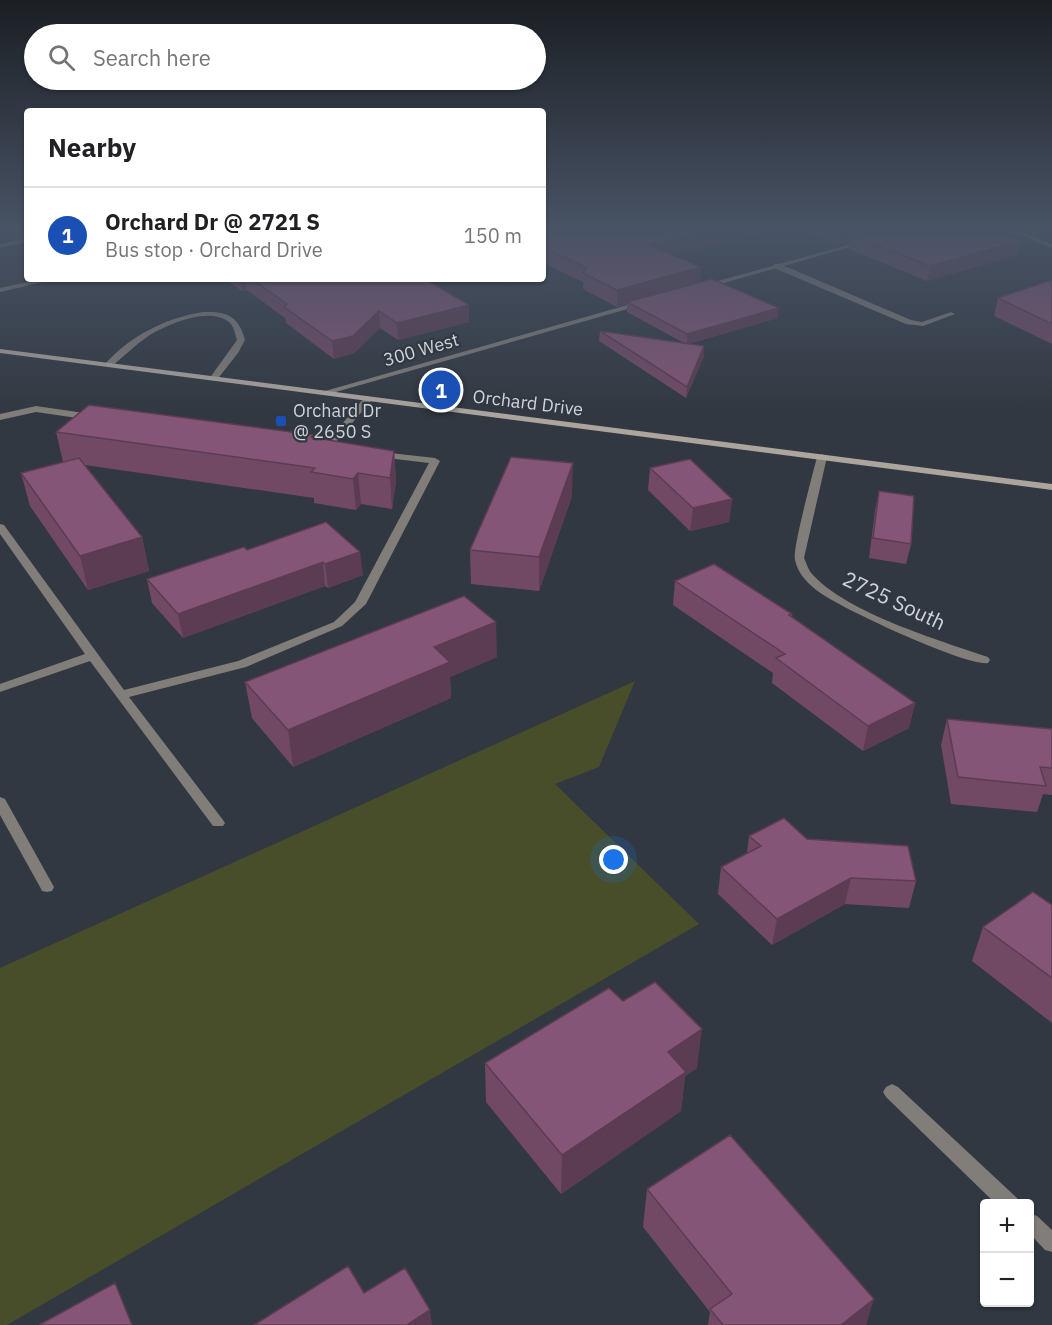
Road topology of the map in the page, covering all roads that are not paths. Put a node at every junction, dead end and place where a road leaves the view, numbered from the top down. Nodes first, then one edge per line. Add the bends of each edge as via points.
1 (836, 291) edge
2 (654, 300) edge
3 (951, 314) dead end
4 (0, 351) edge
5 (108, 365) junction
6 (213, 379) junction
7 (322, 393) junction
8 (368, 399) junction
9 (0, 417) edge
10 (106, 418) edge
11 (326, 448) edge
12 (369, 453) edge
13 (822, 457) junction
14 (1052, 487) edge
15 (0, 527) edge
16 (92, 656) junction
17 (984, 660) dead end
18 (0, 688) edge
19 (121, 695) junction
20 (0, 802) edge
21 (218, 823) dead end
22 (47, 887) dead end
23 (892, 1092) dead end
24 (1006, 1199) edge
25 (1034, 1227) edge
26 (1052, 1244) edge

1 - 3 street via 909,322 923,324
2 - 7 street, 300 West
4 - 5 main road, Orchard Drive
5 - 6 main road, Orchard Drive
5 - 6 street via 139,340 173,321 216,314 230,319 241,340
6 - 7 main road, Orchard Drive
7 - 8 main road, Orchard Drive
8 - 11 street
8 - 13 main road, Orchard Drive
9 - 10 street via 36,409
12 - 19 street via 435,461 360,604 338,624 290,646 242,664
13 - 14 main road, Orchard Drive
13 - 17 street, 2725 South via 799,558 802,572 860,612
15 - 16 street
16 - 18 street
16 - 19 street
19 - 21 street
20 - 22 street
23 - 24 street
25 - 26 street

